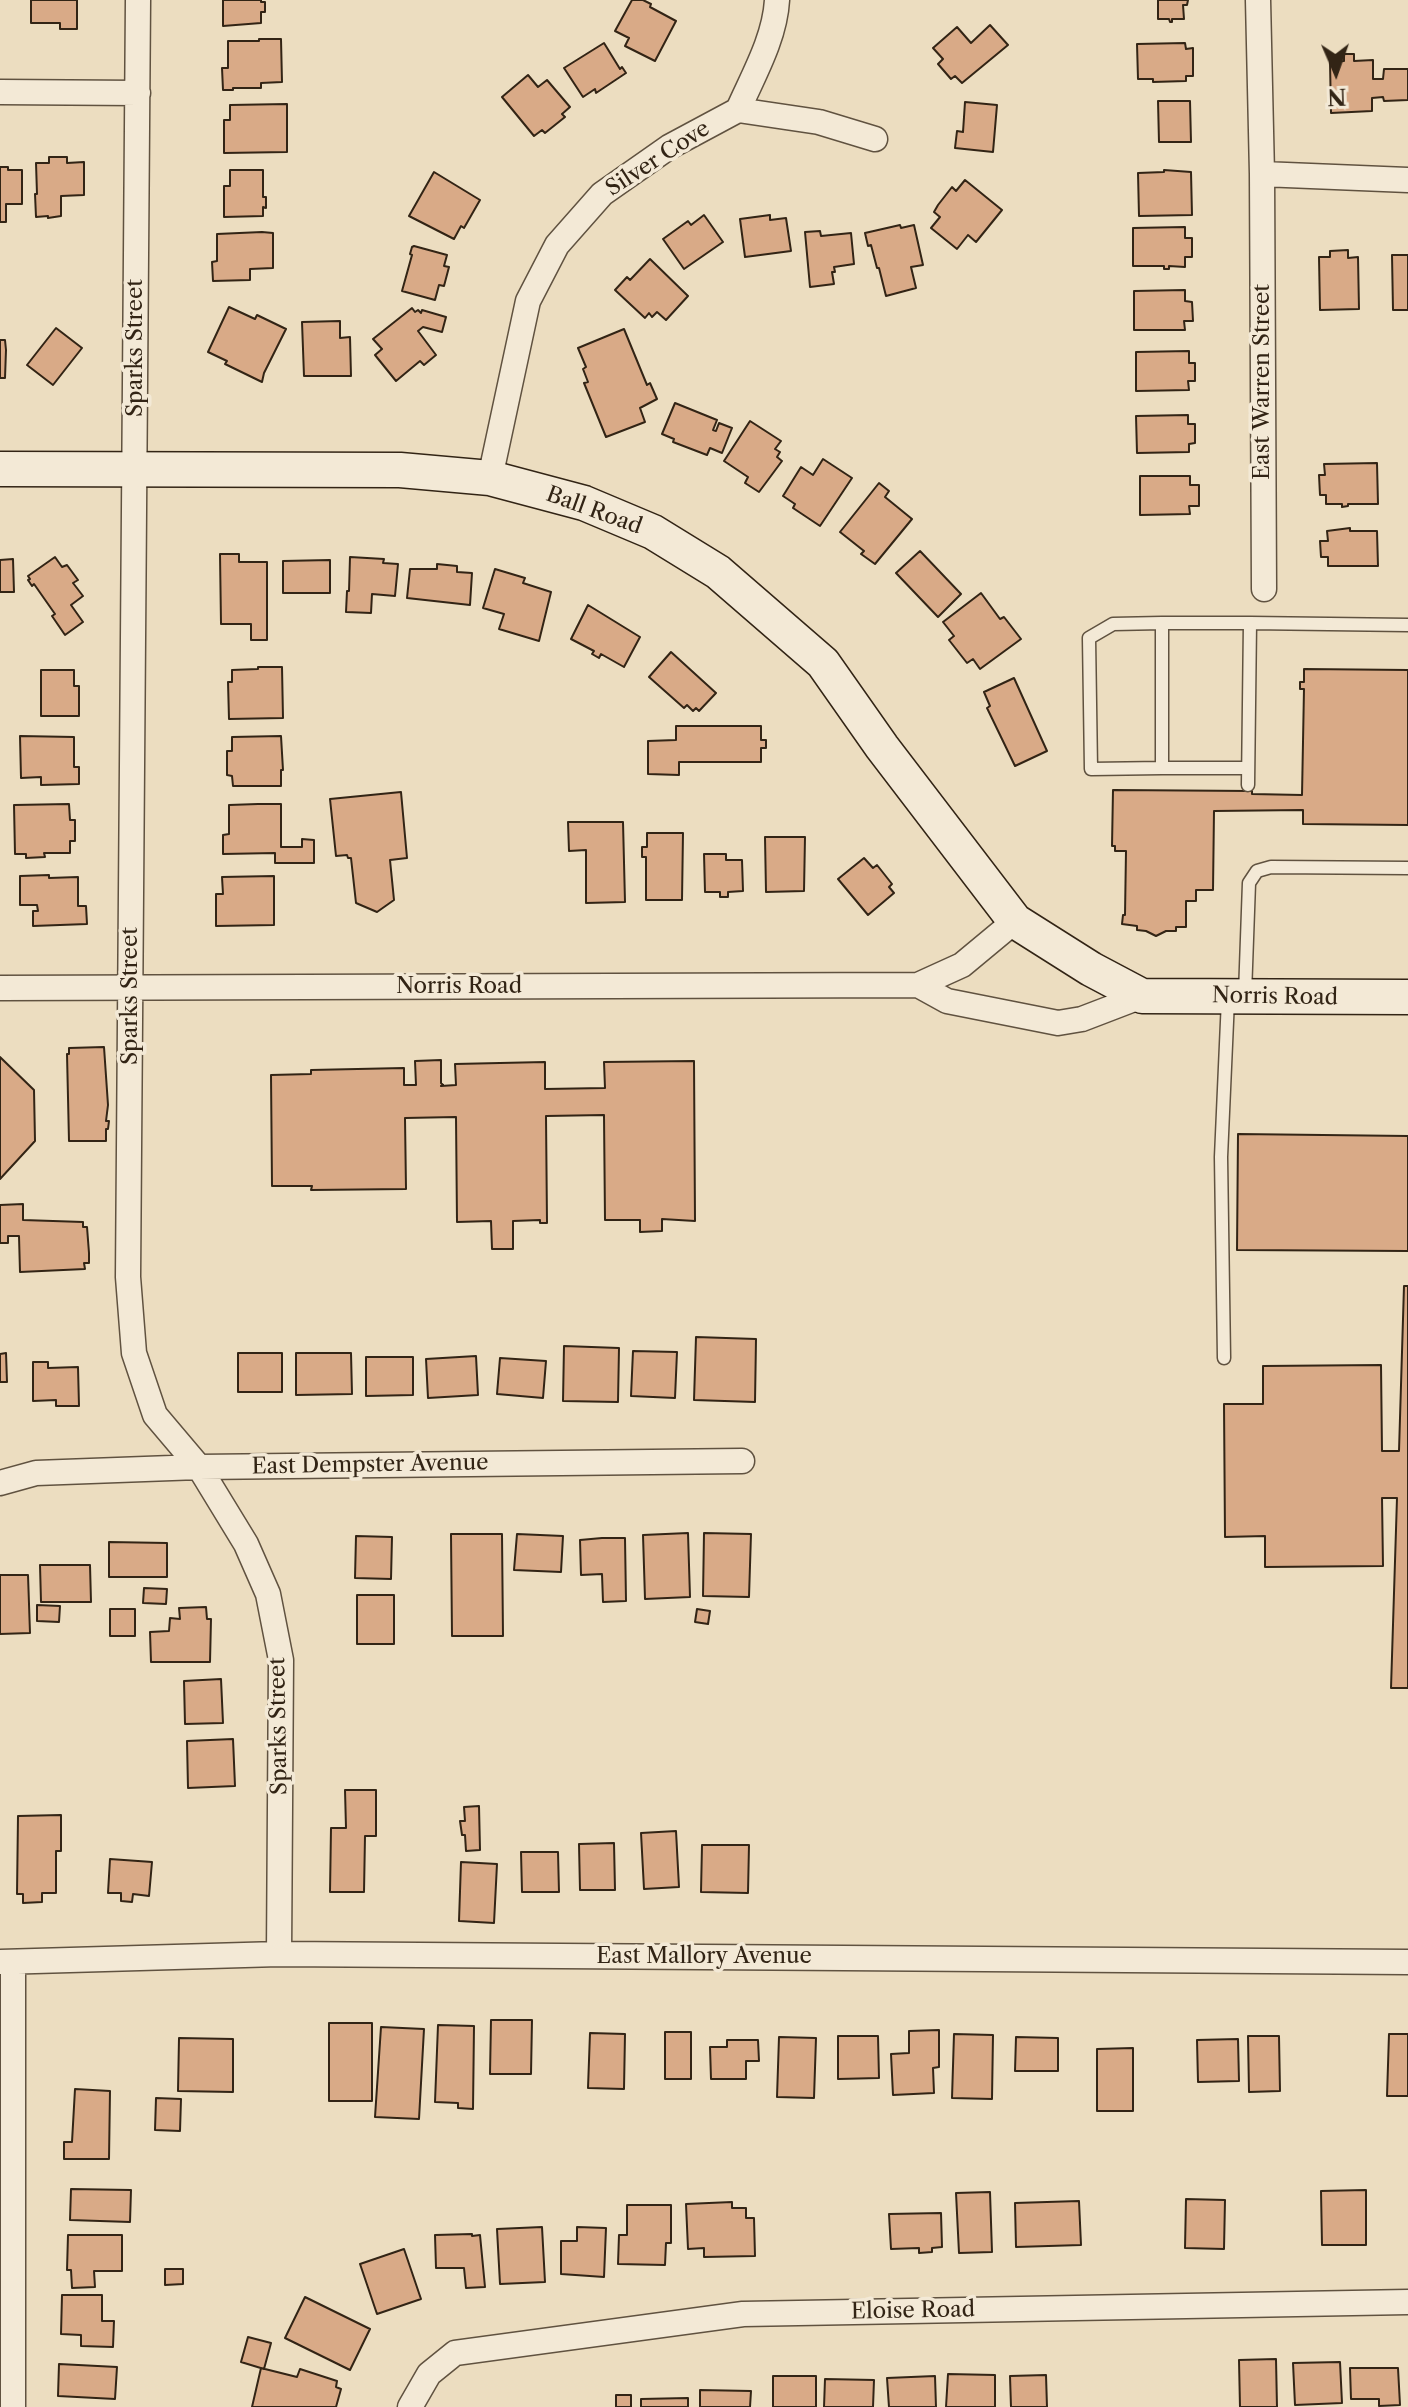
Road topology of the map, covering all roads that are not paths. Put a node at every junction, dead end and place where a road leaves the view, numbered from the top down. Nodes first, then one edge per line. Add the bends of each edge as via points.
1 (138, 0) edge
2 (777, 0) edge
3 (1258, 0) edge
4 (0, 92) edge
5 (138, 93) junction
6 (738, 110) junction
7 (875, 139) dead end
8 (1262, 174) junction
9 (1408, 180) edge
10 (135, 468) junction
11 (0, 469) edge
12 (490, 478) junction
13 (1264, 589) dead end
14 (1162, 623) junction
15 (1250, 623) junction
16 (1408, 625) edge
17 (1162, 768) junction
18 (1248, 768) junction
19 (1248, 785) dead end
20 (1408, 868) edge
21 (1015, 921) junction
22 (918, 985) junction
23 (0, 988) edge
24 (131, 989) junction
25 (1142, 996) junction
26 (1237, 996) junction
27 (1408, 997) edge
28 (1224, 1358) dead end
29 (742, 1461) dead end
30 (199, 1467) junction
31 (0, 1483) edge
32 (279, 1954) junction
33 (6, 1962) edge
34 (1408, 1962) edge
35 (1408, 2302) edge
36 (13, 2407) edge
37 (410, 2407) edge

1 - 5 street, Sparks Street
2 - 6 street via 763,55
3 - 8 street, East Warren Street
4 - 5 street
5 - 10 street, Sparks Street
6 - 7 street via 819,122
6 - 12 street, Silver Cove via 669,147 602,194 557,245 528,301
8 - 9 street
8 - 13 street, East Warren Street
10 - 11 main road, Ball Road
10 - 12 main road, Ball Road via 400,470
10 - 24 street, Sparks Street
12 - 21 main road, Ball Road via 584,503 653,532 718,572 823,663
14 - 15 lane
14 - 17 lane
14 - 17 lane via 1113,624 1089,638 1091,769
15 - 16 lane
15 - 18 lane
17 - 18 lane
18 - 19 lane
20 - 26 lane via 1257,871 1249,883
21 - 22 street, Norris Road via 962,965
21 - 25 main road, Norris Road
22 - 24 street, Norris Road
22 - 25 street, Norris Road via 947,1001 1058,1023
23 - 24 street, Norris Road
24 - 30 street, Sparks Street via 128,1277 134,1353 155,1415
25 - 26 main road, Norris Road
26 - 27 main road, Norris Road
26 - 28 lane via 1221,1157
29 - 30 street, East Dempster Avenue
30 - 31 street, East Dempster Avenue via 36,1473
30 - 32 street, Sparks Street via 246,1544 268,1594 281,1660
32 - 33 street, East Mallory Avenue
32 - 34 street, East Mallory Avenue
33 - 36 street
35 - 37 street, Eloise Road via 743,2314 455,2353 429,2374

